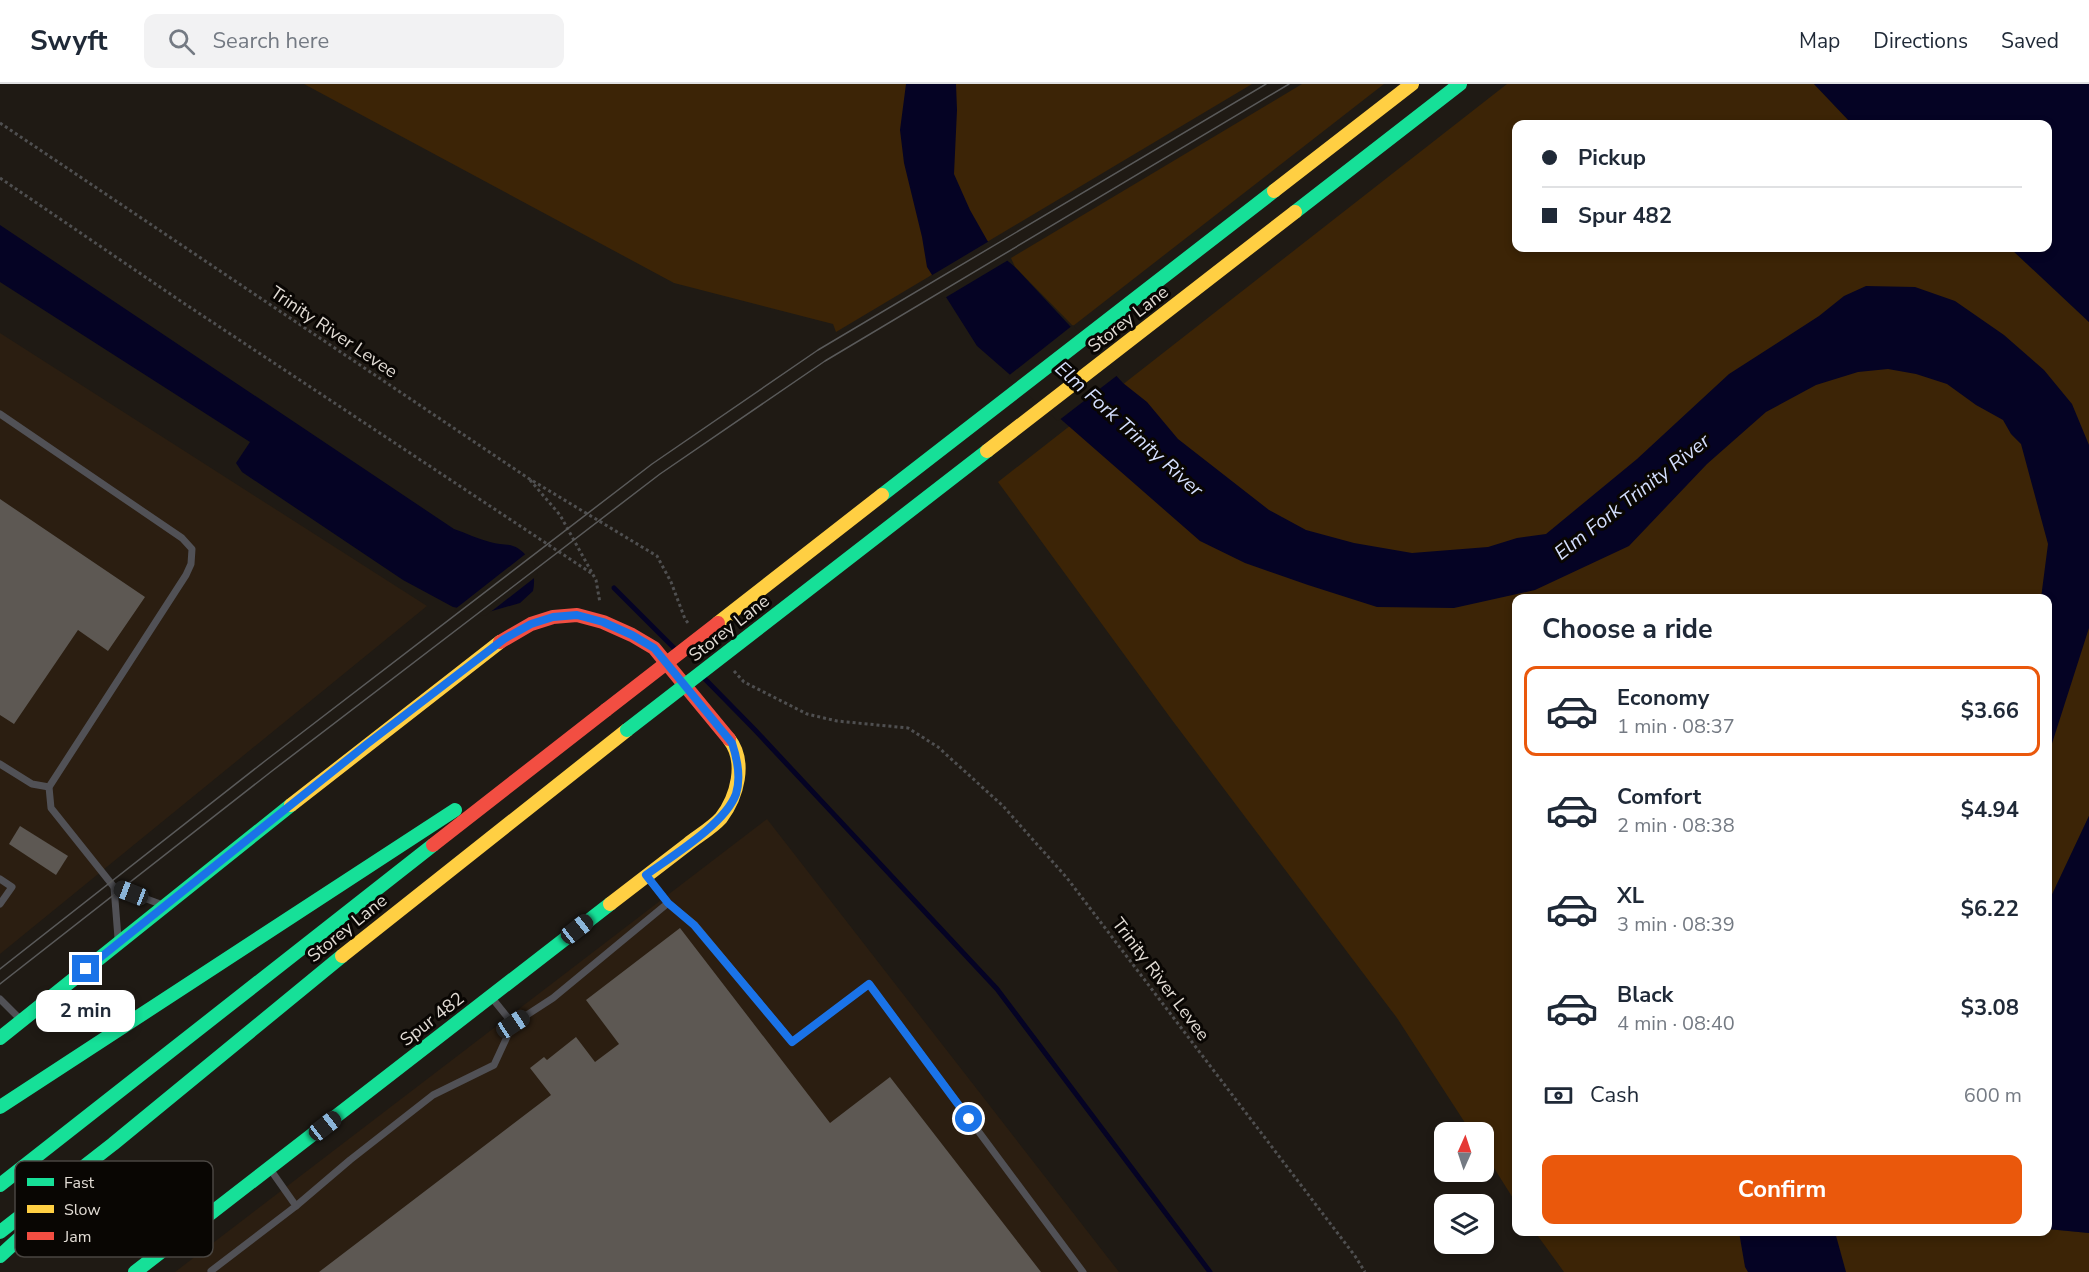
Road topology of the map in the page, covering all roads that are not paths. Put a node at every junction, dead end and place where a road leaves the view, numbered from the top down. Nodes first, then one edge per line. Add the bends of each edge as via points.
1 (1412, 84) edge
2 (1460, 84) edge
3 (0, 414) edge
4 (543, 759) junction
5 (0, 764) edge
6 (49, 787) junction
7 (646, 875) junction
8 (0, 879) edge
9 (114, 887) junction
10 (668, 903) junction
11 (0, 904) edge
12 (165, 906) junction
13 (118, 944) junction
14 (490, 996) junction
15 (0, 999) edge
16 (22, 1020) junction
17 (513, 1024) junction
18 (0, 1038) edge
19 (0, 1107) edge
20 (113, 1144) junction
21 (31, 1161) edge
22 (91, 1161) edge
23 (97, 1161) edge
24 (270, 1169) junction
25 (15, 1173) edge
26 (0, 1185) edge
27 (296, 1206) junction
28 (213, 1212) edge
29 (15, 1220) edge
30 (0, 1232) edge
31 (15, 1242) edge
32 (0, 1256) edge
33 (155, 1257) edge
34 (211, 1271) edge
35 (135, 1272) edge
36 (1083, 1272) edge

1 - 4 main road, Storey Lane, bridge
2 - 20 main road, Storey Lane, bridge via 404,904
3 - 6 lane via 182,538 192,549 186,574
4 - 19 main road via 400,845
4 - 21 main road, Storey Lane
5 - 6 lane via 32,784
6 - 9 lane via 51,808
7 - 10 lane
7 - 12 main road, Spur 482 via 719,820 738,784 737,759 732,743 654,648 603,622 577,615 531,624 504,639
7 - 14 main road, Spur 482
8 - 11 lane via 12,887
9 - 12 lane
9 - 13 lane
10 - 17 lane via 554,998
10 - 36 lane via 694,925 792,1042 869,984
12 - 13 main road
13 - 16 main road
14 - 17 lane
14 - 24 main road, Spur 482
15 - 16 lane
16 - 18 main road
17 - 27 lane via 494,1065 433,1095
20 - 22 main road, Storey Lane
20 - 23 main road
24 - 27 lane
24 - 28 main road, Spur 482
25 - 26 main road, Storey Lane
27 - 34 lane
29 - 30 main road, Storey Lane
31 - 32 main road
33 - 35 main road, Spur 482

